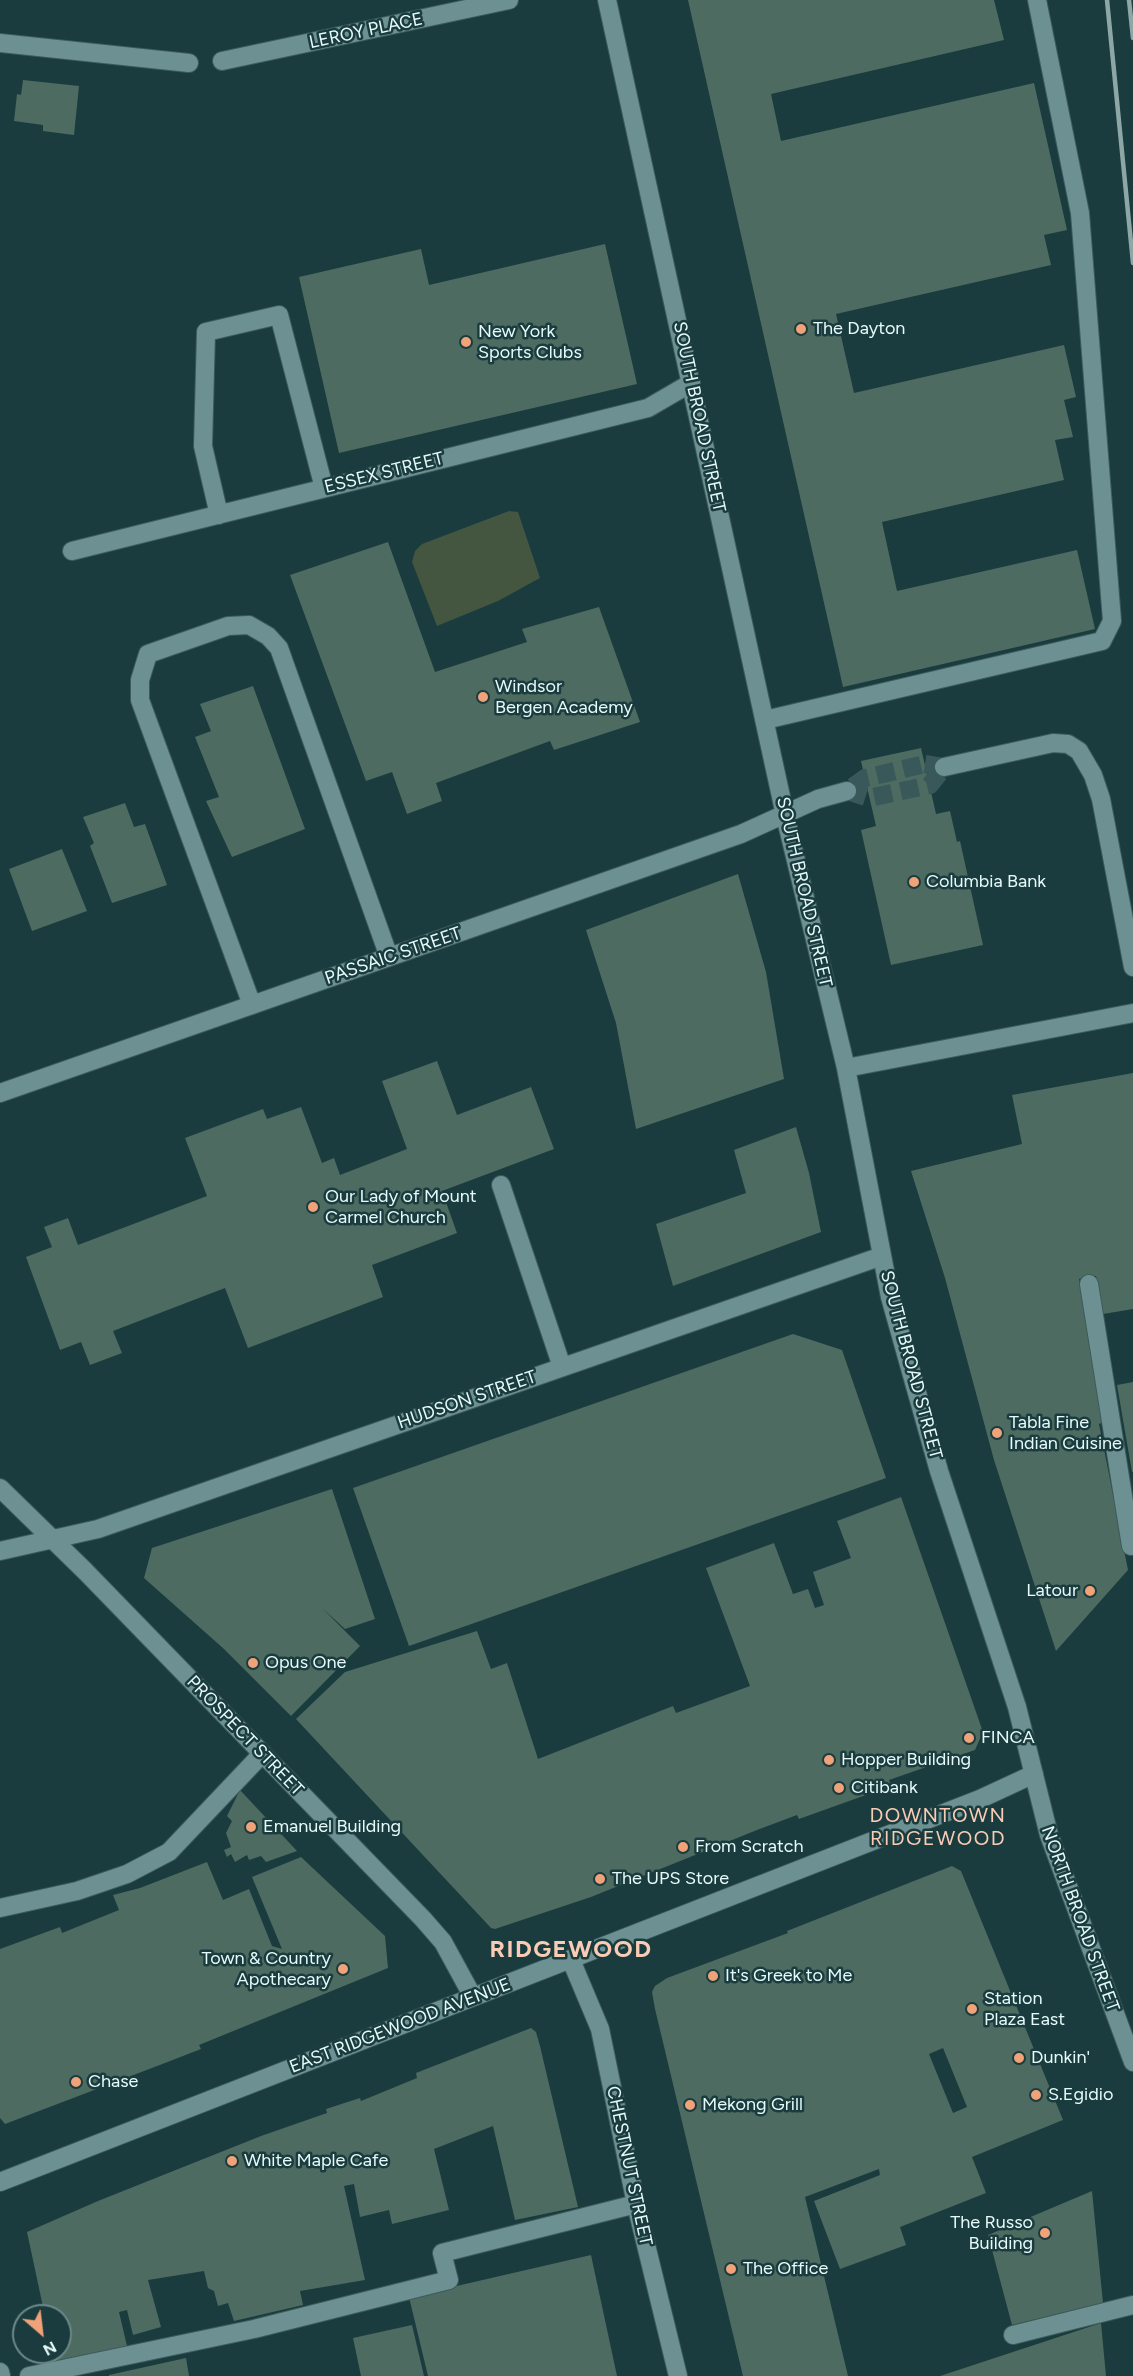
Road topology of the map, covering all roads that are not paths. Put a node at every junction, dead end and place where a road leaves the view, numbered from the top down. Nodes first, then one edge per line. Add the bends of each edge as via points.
1 (509, 0) edge
2 (607, 0) edge
3 (1037, 0) edge
4 (0, 43) edge
5 (222, 61) dead end
6 (189, 63) dead end
7 (692, 383) junction
8 (324, 488) junction
9 (219, 515) junction
10 (72, 551) dead end
11 (765, 720) junction
12 (944, 767) tunnel mouth
13 (847, 791) dead end
14 (785, 815) junction
15 (389, 957) junction
16 (1133, 967) edge
17 (252, 1005) junction
18 (1133, 1013) edge
19 (846, 1068) junction
20 (0, 1093) edge
21 (501, 1185) dead end
22 (882, 1256) junction
23 (1089, 1284) dead end
24 (562, 1367) junction
25 (0, 1488) edge
26 (51, 1538) junction
27 (1131, 1546) dead end
28 (0, 1551) edge
29 (262, 1754) junction
30 (1034, 1774) junction
31 (0, 1908) edge
32 (571, 1960) junction
33 (473, 1997) junction
34 (1133, 2062) edge
35 (0, 2182) edge
36 (636, 2204) junction
37 (1133, 2305) edge
38 (1013, 2335) dead end
39 (29, 2376) edge
40 (678, 2376) edge

1 - 5 street, LEROY PLACE
2 - 7 street, SOUTH BROAD STREET
3 - 11 street via 1080,213 1112,621 1102,641
4 - 6 street
7 - 8 street, ESSEX STREET via 648,408
7 - 11 street, SOUTH BROAD STREET
8 - 9 street, ESSEX STREET
8 - 9 street via 279,315 206,332 203,446
9 - 10 street, ESSEX STREET
11 - 14 street, SOUTH BROAD STREET
12 - 16 street via 1053,743 1068,744 1079,751 1101,799
13 - 14 street, PASSAIC STREET via 818,799
14 - 15 street, PASSAIC STREET
14 - 19 street, SOUTH BROAD STREET
15 - 17 street, PASSAIC STREET
15 - 17 street via 279,648 249,625 228,626 148,654 140,680 140,700
17 - 20 street, PASSAIC STREET
18 - 19 street
19 - 22 street, SOUTH BROAD STREET
21 - 24 street
22 - 24 street, HUDSON STREET
22 - 30 street, SOUTH BROAD STREET via 939,1471 1017,1707
23 - 27 street
24 - 26 street, HUDSON STREET via 98,1529
25 - 26 street, PROSPECT STREET
26 - 28 street, HUDSON STREET
26 - 29 street, PROSPECT STREET
29 - 31 street via 169,1852 127,1874 77,1891
29 - 33 street, PROSPECT STREET via 443,1942
30 - 32 street, EAST RIDGEWOOD AVENUE via 980,1799
30 - 34 street, NORTH BROAD STREET via 1049,1835
32 - 33 street, EAST RIDGEWOOD AVENUE
32 - 36 street, CHESTNUT STREET via 600,2029
33 - 35 street, EAST RIDGEWOOD AVENUE
36 - 39 street via 442,2253 449,2280 254,2329
36 - 40 street, CHESTNUT STREET
37 - 38 street

